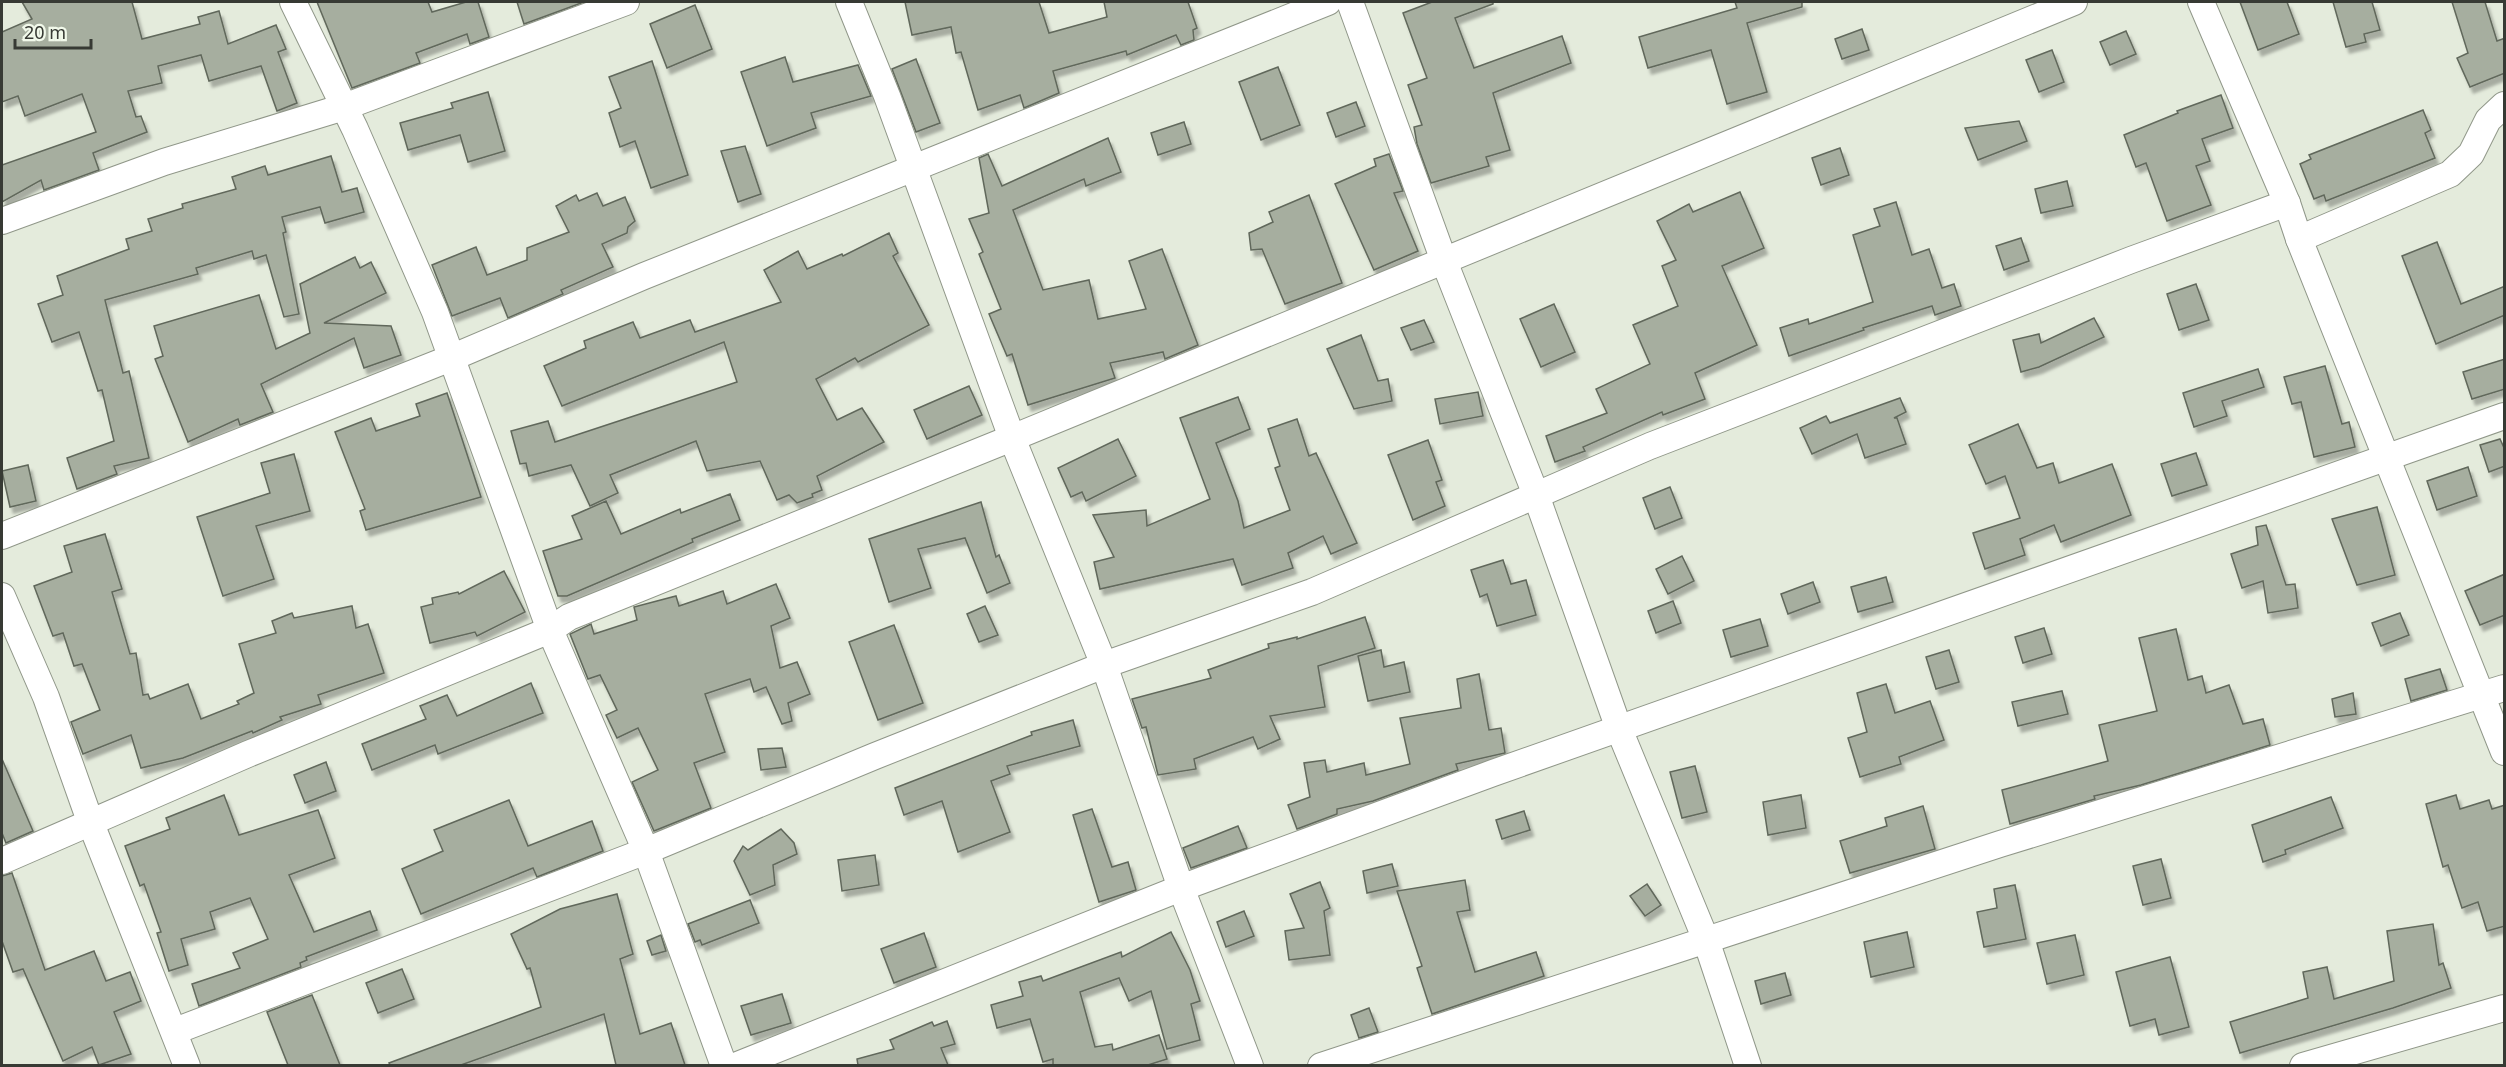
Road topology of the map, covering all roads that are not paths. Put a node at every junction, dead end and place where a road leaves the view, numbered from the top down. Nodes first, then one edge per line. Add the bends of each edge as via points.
1 (293, 2) edge
2 (626, 2) edge
3 (849, 2) edge
4 (1328, 2) edge
5 (1350, 2) edge
6 (2074, 2) edge
7 (2201, 2) edge
8 (2505, 105) edge
9 (345, 107) junction
10 (912, 168) junction
11 (2287, 203) junction
12 (2, 221) edge
13 (2298, 239) junction
14 (1444, 261) junction
15 (451, 358) junction
16 (2505, 416) edge
17 (1012, 438) junction
18 (2386, 459) junction
19 (1536, 495) junction
20 (2, 536) edge
21 (2, 596) edge
22 (550, 630) junction
23 (1104, 665) junction
24 (2493, 691) edge
25 (1619, 729) junction
26 (2505, 752) edge
27 (90, 821) junction
28 (646, 851) junction
29 (2, 861) edge
30 (1181, 888) junction
31 (1706, 940) junction
32 (2505, 1008) edge
33 (175, 1031) junction
34 (187, 1065) edge
35 (724, 1065) edge
36 (735, 1065) edge
37 (1250, 1065) edge
38 (1321, 1065) edge
39 (1748, 1065) edge
40 (2303, 1065) edge

1 - 9 street
2 - 9 street
3 - 10 street
4 - 10 street
5 - 14 street
6 - 14 street
7 - 11 street
8 - 13 street via 2488,120 2471,154 2450,174
9 - 12 street via 164,162
9 - 15 street via 435,312
10 - 15 street
10 - 17 street
11 - 13 street
11 - 19 street via 1673,437
13 - 18 street
14 - 17 street
14 - 19 street
15 - 20 street
15 - 22 street
16 - 18 street
17 - 22 street via 569,617
17 - 23 street
18 - 24 street
18 - 25 street
19 - 23 street via 1312,592
19 - 25 street
21 - 27 street via 46,697
22 - 27 street
22 - 28 street
23 - 28 street
23 - 30 street
24 - 26 street
24 - 31 street
25 - 30 street
25 - 31 street
27 - 29 street
27 - 33 street
28 - 33 street
28 - 35 street
30 - 36 street
30 - 37 street
31 - 38 street
31 - 39 street
32 - 40 street
33 - 34 street

